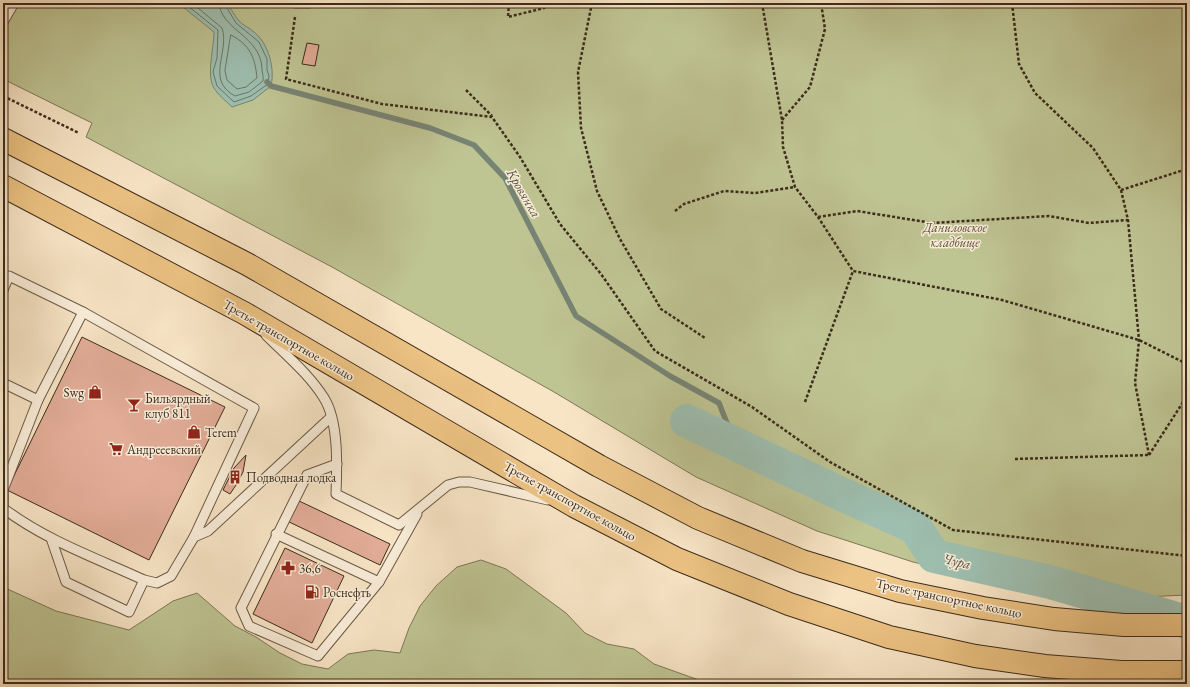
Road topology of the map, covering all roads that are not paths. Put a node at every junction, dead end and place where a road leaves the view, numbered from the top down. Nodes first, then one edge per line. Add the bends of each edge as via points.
1 (14, 3) edge
2 (309, 3) edge
3 (296, 4) edge
4 (3, 22) edge
5 (3, 139) edge
6 (3, 186) edge
7 (3, 290) edge
8 (83, 312) junction
9 (244, 313) junction
10 (3, 383) edge
11 (38, 400) junction
12 (331, 417) junction
13 (337, 464) junction
14 (3, 490) edge
15 (3, 493) edge
16 (574, 506) junction
17 (418, 511) junction
18 (276, 534) junction
19 (194, 537) junction
20 (51, 538) junction
21 (144, 580) junction
22 (379, 582) junction
23 (1187, 625) edge
24 (1187, 672) edge

1 - 4 lane
2 - 3 lane
5 - 23 main road, Третье транспортное кольцо via 247,264 599,466 698,518 802,561 900,591 983,608 1054,619 1124,625
6 - 9 main road, Третье транспортное кольцо
7 - 8 lane via 9,276
8 - 11 lane
8 - 19 lane via 254,408
9 - 12 lane via 310,378 325,399
9 - 16 main road, Третье транспортное кольцо
10 - 11 lane
11 - 14 lane
12 - 13 lane
12 - 19 lane via 208,531
13 - 17 lane via 336,494 398,525
13 - 18 lane via 307,475
15 - 20 lane via 3,508
16 - 17 lane via 470,482 459,482 448,485
16 - 24 main road, Третье транспортное кольцо via 677,558 789,604 889,637 975,656 1045,666 1121,672
17 - 22 lane
18 - 22 lane
18 - 22 lane via 241,608 249,626 318,656
19 - 21 lane via 171,576 157,583
20 - 21 lane
20 - 21 lane via 66,582 128,612

